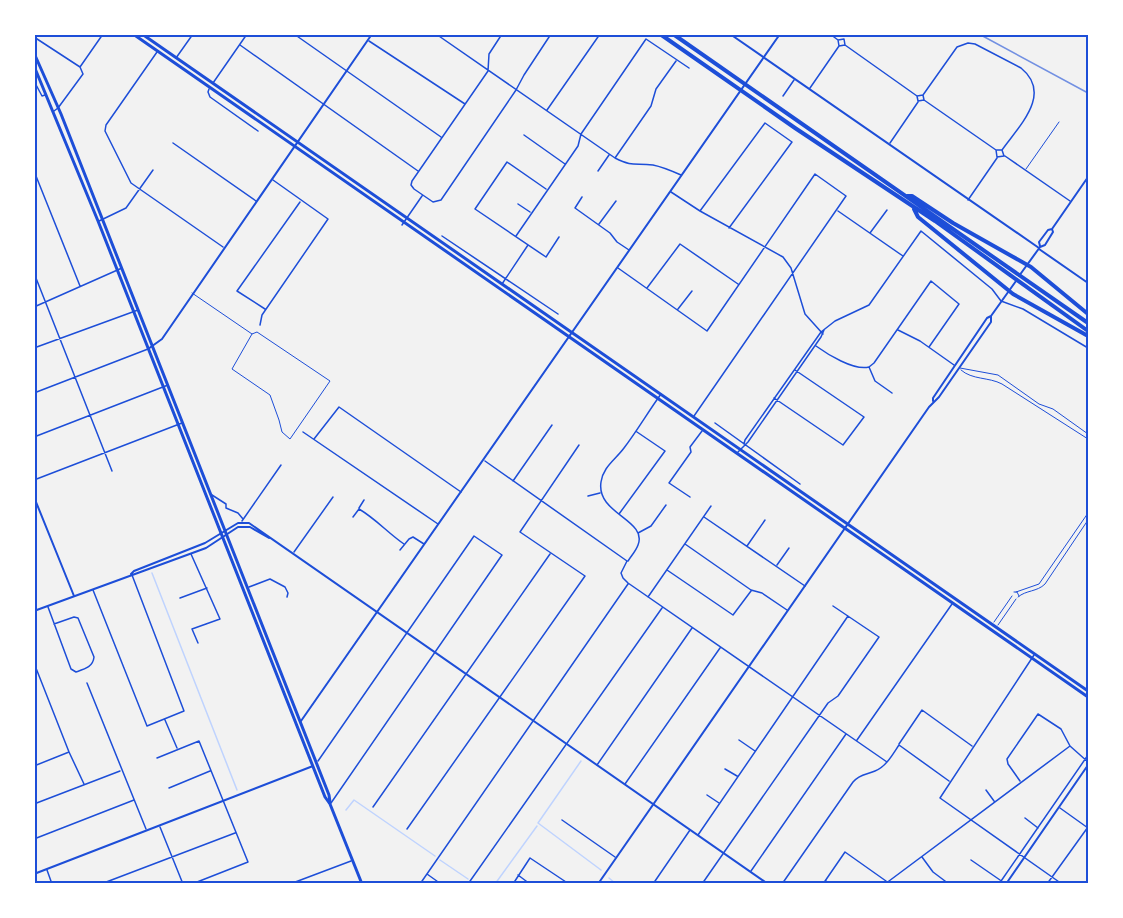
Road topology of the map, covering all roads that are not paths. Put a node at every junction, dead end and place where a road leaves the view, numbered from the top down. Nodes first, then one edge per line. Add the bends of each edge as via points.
1 (103, 34) edge
2 (133, 34) edge
3 (193, 34) edge
4 (247, 34) edge
5 (372, 34) edge
6 (436, 34) edge
7 (502, 34) edge
8 (551, 34) edge
9 (600, 34) edge
10 (660, 34) edge
11 (674, 34) edge
12 (729, 34) edge
13 (780, 34) edge
14 (830, 34) edge
15 (143, 35) edge
16 (294, 35) edge
17 (34, 37) edge
18 (838, 40) junction
19 (368, 41) junction
20 (240, 45) junction
21 (845, 45) junction
22 (840, 46) junction
23 (157, 51) junction
24 (34, 53) edge
25 (176, 58) junction
26 (764, 58) junction
27 (676, 60) junction
28 (173, 63) junction
29 (34, 66) edge
30 (80, 67) junction
31 (689, 68) dead end
32 (488, 71) junction
33 (347, 72) junction
34 (794, 80) junction
35 (34, 81) edge
36 (213, 84) junction
37 (210, 88) junction
38 (516, 90) junction
39 (809, 90) junction
40 (46, 95) junction
41 (923, 95) junction
42 (783, 96) dead end
43 (917, 96) junction
44 (924, 100) junction
45 (918, 101) junction
46 (324, 104) junction
47 (465, 104) junction
48 (58, 108) junction
49 (54, 111) junction
50 (546, 111) junction
51 (246, 113) junction
52 (238, 116) junction
53 (1059, 122) dead end
54 (258, 131) dead end
55 (581, 134) junction
56 (524, 135) dead end
57 (442, 138) junction
58 (298, 142) junction
59 (173, 143) dead end
60 (889, 145) junction
61 (294, 147) junction
62 (996, 150) junction
63 (1002, 150) junction
64 (609, 155) junction
65 (1004, 156) junction
66 (997, 157) junction
67 (615, 158) junction
68 (565, 164) junction
69 (34, 171) edge
70 (153, 171) dead end
71 (418, 171) junction
72 (598, 171) dead end
73 (1025, 171) junction
74 (681, 175) junction
75 (1089, 177) edge
76 (272, 180) junction
77 (139, 189) junction
78 (547, 189) junction
79 (670, 192) junction
80 (422, 195) junction
81 (905, 196) junction
82 (582, 197) dead end
83 (301, 200) junction
84 (968, 200) junction
85 (256, 201) junction
86 (616, 201) dead end
87 (1071, 202) junction
88 (518, 204) dead end
89 (913, 206) junction
90 (837, 210) junction
91 (887, 210) dead end
92 (700, 211) junction
93 (531, 213) junction
94 (406, 218) junction
95 (103, 219) junction
96 (98, 221) junction
97 (403, 224) junction
98 (598, 225) junction
99 (729, 228) junction
100 (1052, 229) junction
101 (870, 233) junction
102 (442, 236) dead end
103 (516, 236) junction
104 (559, 237) dead end
105 (529, 244) junction
106 (224, 247) junction
107 (765, 247) junction
108 (1039, 248) junction
109 (630, 250) junction
110 (904, 256) junction
111 (1027, 265) junction
112 (122, 268) junction
113 (617, 268) junction
114 (117, 270) junction
115 (34, 273) edge
116 (793, 274) junction
117 (506, 278) junction
118 (1089, 283) edge
119 (502, 284) junction
120 (739, 284) junction
121 (80, 286) junction
122 (647, 288) junction
123 (692, 291) dead end
124 (1009, 291) junction
125 (192, 292) junction
126 (1001, 301) junction
127 (46, 302) junction
128 (34, 307) edge
129 (136, 310) junction
130 (266, 310) junction
131 (677, 310) junction
132 (558, 314) dead end
133 (1089, 314) edge
134 (991, 316) junction
135 (1089, 323) edge
136 (260, 325) dead end
137 (897, 329) junction
138 (1089, 331) edge
139 (572, 333) junction
140 (822, 333) junction
141 (252, 334) junction
142 (1089, 336) edge
143 (60, 338) junction
144 (569, 338) junction
145 (815, 345) junction
146 (153, 346) junction
147 (929, 347) junction
148 (34, 348) edge
149 (1089, 348) edge
150 (148, 349) junction
151 (954, 364) junction
152 (869, 367) junction
153 (959, 368) junction
154 (796, 371) junction
155 (75, 378) junction
156 (168, 385) junction
157 (163, 387) junction
158 (939, 388) junction
159 (34, 393) edge
160 (892, 393) dead end
161 (661, 394) junction
162 (941, 394) junction
163 (657, 399) junction
164 (776, 399) junction
165 (932, 403) junction
166 (90, 415) junction
167 (694, 417) junction
168 (181, 423) junction
169 (716, 423) dead end
170 (552, 425) dead end
171 (702, 430) junction
172 (636, 431) junction
173 (303, 432) dead end
174 (1089, 434) edge
175 (34, 437) edge
176 (1089, 439) edge
177 (314, 440) junction
178 (744, 444) junction
179 (579, 445) dead end
180 (741, 448) junction
181 (105, 453) junction
182 (737, 453) junction
183 (484, 460) junction
184 (281, 465) dead end
185 (112, 471) dead end
186 (34, 480) edge
187 (513, 481) junction
188 (800, 484) dead end
189 (462, 492) junction
190 (601, 492) junction
191 (212, 495) junction
192 (34, 496) edge
193 (588, 496) dead end
194 (333, 497) dead end
195 (690, 497) dead end
196 (364, 500) dead end
197 (541, 501) junction
198 (666, 505) dead end
199 (711, 506) dead end
200 (359, 509) junction
201 (1089, 513) edge
202 (619, 515) junction
203 (353, 517) dead end
204 (704, 517) junction
205 (765, 520) dead end
206 (1089, 520) edge
207 (243, 521) junction
208 (848, 524) junction
209 (438, 525) junction
210 (844, 528) junction
211 (226, 533) junction
212 (638, 533) junction
213 (222, 536) junction
214 (274, 542) junction
215 (404, 544) junction
216 (425, 544) junction
217 (685, 544) junction
218 (747, 546) junction
219 (789, 548) dead end
220 (400, 550) dead end
221 (551, 553) junction
222 (191, 554) junction
223 (292, 554) junction
224 (627, 561) junction
225 (777, 566) junction
226 (667, 570) junction
227 (131, 574) junction
228 (628, 583) junction
229 (805, 586) junction
230 (248, 587) junction
231 (207, 588) junction
232 (93, 589) junction
233 (751, 590) junction
234 (1016, 592) junction
235 (74, 596) junction
236 (1012, 596) junction
237 (287, 597) dead end
238 (648, 597) junction
239 (180, 598) dead end
240 (955, 598) junction
241 (1017, 598) junction
242 (952, 603) junction
243 (48, 606) junction
244 (833, 606) dead end
245 (662, 607) junction
246 (34, 611) edge
247 (788, 611) junction
248 (378, 613) junction
249 (848, 615) junction
250 (54, 624) junction
251 (995, 626) junction
252 (692, 628) junction
253 (992, 630) junction
254 (407, 633) junction
255 (198, 643) dead end
256 (720, 647) junction
257 (435, 652) junction
258 (1035, 654) junction
259 (1032, 658) junction
260 (34, 663) edge
261 (749, 667) junction
262 (466, 674) junction
263 (87, 683) dead end
264 (1089, 691) edge
265 (499, 697) junction
266 (793, 697) junction
267 (1089, 697) edge
268 (297, 715) junction
269 (820, 715) junction
270 (304, 718) junction
271 (165, 719) junction
272 (533, 720) junction
273 (300, 723) junction
274 (297, 728) junction
275 (847, 734) junction
276 (739, 740) dead end
277 (857, 741) junction
278 (566, 744) junction
279 (899, 745) junction
280 (972, 746) junction
281 (1070, 746) junction
282 (178, 750) junction
283 (755, 751) junction
284 (69, 752) junction
285 (1089, 755) edge
286 (157, 758) dead end
287 (1085, 760) junction
288 (886, 762) junction
289 (315, 764) junction
290 (1089, 764) edge
291 (597, 765) junction
292 (35, 766) edge
293 (725, 769) dead end
294 (122, 770) junction
295 (211, 771) junction
296 (738, 777) junction
297 (949, 781) junction
298 (1021, 782) junction
299 (84, 784) junction
300 (625, 784) junction
301 (169, 788) dead end
302 (986, 790) dead end
303 (707, 795) dead end
304 (134, 801) junction
305 (224, 802) junction
306 (994, 802) junction
307 (720, 803) junction
308 (34, 804) edge
309 (330, 804) junction
310 (653, 804) junction
311 (373, 807) dead end
312 (1059, 808) junction
313 (1024, 818) dead end
314 (561, 820) dead end
315 (971, 820) junction
316 (160, 826) junction
317 (1088, 827) edge
318 (1038, 828) junction
319 (407, 829) dead end
320 (691, 830) junction
321 (147, 831) junction
322 (236, 832) junction
323 (698, 835) junction
324 (34, 839) edge
325 (723, 853) junction
326 (1020, 854) junction
327 (172, 856) junction
328 (922, 856) junction
329 (616, 858) junction
330 (1024, 858) junction
331 (353, 860) junction
332 (971, 860) dead end
333 (47, 869) junction
334 (751, 871) junction
335 (34, 874) edge
336 (427, 874) junction
337 (518, 875) junction
338 (1052, 877) junction
339 (825, 880) junction
340 (1000, 882) edge
341 (886, 883) edge
342 (52, 884) edge
343 (101, 884) edge
344 (183, 884) edge
345 (192, 884) edge
346 (290, 884) edge
347 (362, 884) edge
348 (420, 884) edge
349 (441, 884) edge
350 (468, 884) edge
351 (513, 884) edge
352 (530, 884) edge
353 (569, 884) edge
354 (598, 884) edge
355 (653, 884) edge
356 (702, 884) edge
357 (768, 884) edge
358 (782, 884) edge
359 (823, 884) edge
360 (830, 884) edge
361 (949, 884) edge
362 (1006, 884) edge
363 (1047, 884) edge
364 (1062, 884) edge

1 - 30 street
2 - 23 main road
3 - 25 street
4 - 20 street
5 - 19 main road
6 - 32 street
7 - 32 street via 491,51
8 - 38 street
9 - 50 street
10 - 89 highway
11 - 81 highway
12 - 26 main road
13 - 26 main road
14 - 18 street
15 - 25 main road
16 - 33 street
17 - 30 street
18 - 21 street via 844,39
18 - 22 street
19 - 33 main road
19 - 47 street
20 - 36 street
20 - 46 street
21 - 22 street
21 - 43 street
22 - 39 street
23 - 28 main road
23 - 77 street via 104,128 127,177
24 - 48 main road
25 - 28 street
25 - 36 main road
26 - 34 main road
26 - 74 main road
27 - 31 street
27 - 55 street via 646,39
27 - 67 street via 656,89 651,106
28 - 37 main road
29 - 40 main road
30 - 48 street via 83,74
32 - 38 street
32 - 47 street
33 - 46 main road
33 - 57 street
34 - 39 main road
34 - 42 street
35 - 40 street via 42,96
36 - 58 main road
37 - 51 main road
37 - 52 street via 210,97
38 - 50 street
38 - 80 street via 441,200 433,202
39 - 60 main road
40 - 49 main road
41 - 43 street
41 - 44 street
41 - 63 street via 957,47 968,43 1021,68 1034,86 1034,103
43 - 45 street
44 - 45 street
44 - 62 street
45 - 60 street
46 - 58 main road
46 - 71 street
47 - 57 street
48 - 49 street
48 - 95 main road
49 - 96 main road
50 - 55 street
51 - 52 street
51 - 61 main road
52 - 54 street
53 - 73 lane
55 - 64 street
55 - 68 street
56 - 68 street
57 - 71 street
58 - 61 main road
58 - 94 main road
59 - 85 street
60 - 84 main road
61 - 76 main road
61 - 97 main road
62 - 63 street
62 - 66 street
63 - 65 street
64 - 67 street
64 - 72 street
65 - 66 street
65 - 73 street
66 - 84 street
67 - 74 street
68 - 78 street
69 - 121 street
70 - 77 street
71 - 80 street via 411,185
73 - 87 street
74 - 79 main road
75 - 87 main road
76 - 83 street
76 - 85 main road
77 - 95 street via 126,208
77 - 106 street
78 - 93 street
78 - 103 street via 507,162 475,209
79 - 92 street
79 - 109 main road
80 - 94 street
81 - 111 highway via 912,196
81 - 135 highway
82 - 98 street via 575,207
83 - 130 street via 328,219
83 - 130 street via 237,291
84 - 108 main road
85 - 106 main road
86 - 98 street
87 - 100 main road
88 - 93 street
89 - 124 highway via 918,217
89 - 138 highway
90 - 101 street
90 - 107 street via 846,196 814,174
90 - 116 street
91 - 101 street
92 - 99 street
92 - 99 street via 765,123 792,142
93 - 103 street
94 - 97 street
94 - 119 main road
95 - 96 street
95 - 112 main road
96 - 114 main road
97 - 144 main road
98 - 109 street
99 - 107 street
100 - 108 main road
100 - 108 main road via 1039,242
101 - 110 street
102 - 117 street
103 - 105 street
104 - 105 street via 546,257
105 - 117 street
106 - 125 main road
107 - 116 street via 783,256
107 - 120 street
108 - 111 main road
108 - 118 main road
109 - 113 main road
110 - 126 street via 921,231 992,289
110 - 140 street via 870,304 835,321
111 - 124 main road
111 - 133 highway
112 - 114 street
112 - 129 main road
113 - 122 street
113 - 139 main road
114 - 121 street
114 - 129 main road
115 - 127 street
116 - 140 street via 805,314
116 - 167 street
117 - 119 street
117 - 132 street
119 - 139 main road
120 - 122 street via 680,244
120 - 131 street via 707,331
121 - 127 street
122 - 131 street
123 - 131 street
124 - 126 main road
124 - 142 highway
125 - 141 lane
125 - 146 main road via 162,339
126 - 134 main road
126 - 149 street via 1023,309
127 - 128 street
127 - 143 street
129 - 143 street
129 - 146 main road
129 - 150 main road
130 - 136 street
134 - 151 main road
134 - 153 main road via 991,322
137 - 147 street
137 - 147 street via 931,281 959,304
137 - 152 street
139 - 144 main road
139 - 161 main road
140 - 145 street
140 - 154 street
141 - 141 lane via 257,332 330,381 290,438 282,432 270,395 232,369
143 - 148 street
143 - 155 street
144 - 163 main road
144 - 183 main road
145 - 152 street via 859,368
145 - 154 street
146 - 150 main road
146 - 156 main road
147 - 151 street
150 - 155 street
150 - 157 main road
151 - 153 lane
151 - 158 main road
152 - 160 street via 875,381
153 - 162 main road
153 - 174 lane via 998,375
153 - 176 lane via 971,376 993,379
154 - 164 street
154 - 164 street via 864,417 843,445
155 - 159 street
155 - 166 street
156 - 157 street
156 - 168 main road
157 - 166 street
157 - 168 main road
158 - 162 main road
158 - 165 main road
161 - 163 street
161 - 167 main road
162 - 165 main road
163 - 171 main road
163 - 172 street
164 - 178 street
165 - 208 main road
166 - 175 street
166 - 181 street
167 - 180 main road
168 - 181 street
168 - 191 main road
168 - 213 main road
169 - 178 street
170 - 187 street
171 - 182 main road
171 - 195 street via 669,483
172 - 190 street via 604,471
172 - 202 street via 665,451
173 - 177 street
177 - 189 street via 339,407
177 - 209 street
178 - 180 street
178 - 188 street
179 - 197 street
180 - 182 street
180 - 208 main road
181 - 185 street
181 - 186 street
182 - 210 main road
183 - 187 street
183 - 189 main road
184 - 207 street
187 - 197 street
189 - 209 main road
190 - 193 street
190 - 202 street via 606,504
191 - 207 street
191 - 211 main road
192 - 235 main road
194 - 223 street
196 - 200 street
197 - 221 street via 520,532
197 - 224 street
198 - 212 street via 651,526
199 - 204 street
200 - 203 street
200 - 215 street
201 - 234 lane via 1039,584
202 - 212 street
204 - 217 street
204 - 218 street
205 - 218 street
206 - 241 lane via 1045,584
207 - 211 main road
207 - 214 main road via 259,528
208 - 210 main road
208 - 240 main road
209 - 216 main road
210 - 229 main road
210 - 242 main road
211 - 213 main road
211 - 214 main road via 250,527
211 - 230 main road
212 - 224 street via 638,545
213 - 222 main road
213 - 227 main road
213 - 274 main road
214 - 223 main road
215 - 216 street via 413,537
215 - 220 street
216 - 248 main road
217 - 226 street
217 - 233 street
218 - 225 street
219 - 225 street
221 - 262 street
221 - 265 street via 585,576
222 - 227 main road
222 - 231 street
223 - 248 main road
224 - 228 street via 621,573
225 - 229 street
226 - 233 street via 733,615
226 - 238 street
227 - 232 main road
227 - 271 street via 184,711
228 - 238 street
228 - 272 street
229 - 247 main road
230 - 237 street via 270,579 285,587
230 - 268 main road
231 - 239 street
231 - 255 street via 220,619 192,629
232 - 235 main road
232 - 271 street via 147,726
233 - 247 street
234 - 236 lane
234 - 241 lane
235 - 243 main road
236 - 241 lane
236 - 251 lane
238 - 245 street
240 - 242 main road
240 - 251 main road
241 - 251 lane
242 - 253 main road
242 - 277 street
243 - 246 main road
243 - 250 street
244 - 249 street
245 - 252 street
245 - 278 street
247 - 261 main road
248 - 254 main road
248 - 270 main road
249 - 266 street
249 - 269 street via 879,637
250 - 250 street via 73,671 89,667 94,657 78,618
251 - 253 lane
251 - 253 lane
251 - 258 main road
252 - 256 street
252 - 291 street
253 - 259 main road
254 - 257 main road
254 - 257 street via 474,536 502,555
254 - 289 street
256 - 261 street
256 - 300 street
257 - 262 main road
257 - 309 street
258 - 259 street
258 - 264 main road
259 - 267 main road
259 - 280 street
260 - 284 street
261 - 266 street
261 - 310 main road
262 - 265 main road
262 - 311 street
263 - 294 street
265 - 272 main road
265 - 319 street
266 - 269 street
266 - 283 street
268 - 270 main road
268 - 273 main road
269 - 275 street
269 - 325 street
270 - 273 main road
271 - 282 street
272 - 278 main road
272 - 336 street
273 - 274 main road
273 - 289 main road
274 - 289 main road
275 - 277 street
275 - 334 street
276 - 283 street
277 - 288 street
278 - 291 main road
278 - 350 street
279 - 280 street via 922,710
279 - 288 street
279 - 297 street
280 - 297 street
281 - 287 street
281 - 298 street
281 - 298 street via 1061,729 1038,714 1007,759
282 - 286 street
282 - 295 street via 199,741
283 - 296 street
284 - 292 street
284 - 299 street
285 - 287 street
287 - 290 street
287 - 318 street
288 - 358 street via 877,771 862,774 853,782
289 - 305 main road
289 - 309 main road
290 - 312 main road
291 - 300 main road
293 - 296 street
294 - 299 street
294 - 304 street
295 - 301 street
295 - 305 street
296 - 307 street
297 - 315 street via 940,798
298 - 306 street
299 - 308 street
300 - 310 main road
302 - 306 street
303 - 307 street
304 - 321 street
304 - 324 street
305 - 316 main road
305 - 322 street
306 - 315 street
307 - 323 street
309 - 331 main road
310 - 320 main road
310 - 329 main road
312 - 317 street
312 - 330 main road
313 - 318 street
314 - 329 street
315 - 326 street
315 - 328 street
316 - 321 main road
316 - 327 street
317 - 338 street
318 - 326 street
320 - 323 main road
320 - 355 street
321 - 333 main road
322 - 327 street
322 - 345 street via 248,862
323 - 325 main road
325 - 334 main road
325 - 356 street
326 - 330 street
326 - 340 street
327 - 343 street
327 - 344 street
328 - 341 street
328 - 361 street via 933,872
329 - 354 main road
330 - 338 street
330 - 362 main road
331 - 346 street
331 - 347 main road
332 - 340 street
333 - 335 main road
333 - 342 street
334 - 357 main road
336 - 348 street
336 - 349 street
337 - 351 street
337 - 352 street
337 - 353 street via 530,858
338 - 363 street
338 - 364 street
339 - 341 street via 845,852
339 - 359 street
339 - 360 street

